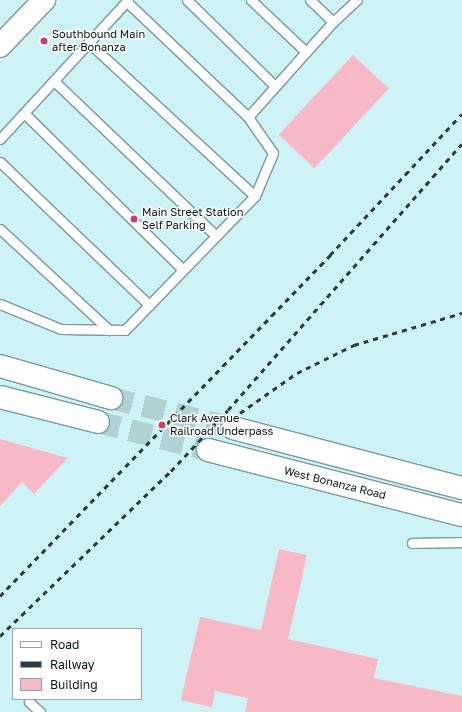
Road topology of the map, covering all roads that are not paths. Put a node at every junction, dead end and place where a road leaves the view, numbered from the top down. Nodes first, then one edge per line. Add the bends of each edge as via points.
1 (44, 0) edge
2 (187, 0) edge
3 (251, 0) edge
4 (310, 0) edge
5 (357, 0) edge
6 (128, 1) edge
7 (333, 22) junction
8 (89, 43) junction
9 (0, 45) edge
10 (306, 52) junction
11 (54, 81) junction
12 (275, 86) junction
13 (24, 113) junction
14 (248, 117) junction
15 (0, 139) edge
16 (0, 162) edge
17 (255, 196) junction
18 (0, 228) edge
19 (216, 236) junction
20 (183, 270) junction
21 (0, 304) edge
22 (149, 305) junction
23 (109, 330) junction
24 (0, 366) edge
25 (0, 397) edge
26 (111, 398) tunnel mouth
27 (98, 422) tunnel mouth
28 (233, 428) tunnel mouth
29 (208, 450) tunnel mouth
30 (462, 488) edge
31 (462, 515) edge
32 (462, 542) edge
33 (412, 543) dead end
34 (29, 702) dead end
35 (40, 712) edge

1 - 9 main road
2 - 12 lane
3 - 10 lane
4 - 7 lane
5 - 7 lane
6 - 8 lane
6 - 14 lane
7 - 10 lane
8 - 11 lane
8 - 17 lane
10 - 12 lane
11 - 13 lane
11 - 19 lane
12 - 14 lane
13 - 15 lane
13 - 20 lane
14 - 17 lane via 273,153
16 - 22 lane
17 - 19 lane
18 - 23 lane
19 - 20 lane
20 - 22 lane
21 - 23 lane via 61,329
22 - 23 lane via 125,330
24 - 26 main road
25 - 27 main road
28 - 30 main road
29 - 31 main road, West Bonanza Road
32 - 33 lane
34 - 35 lane

